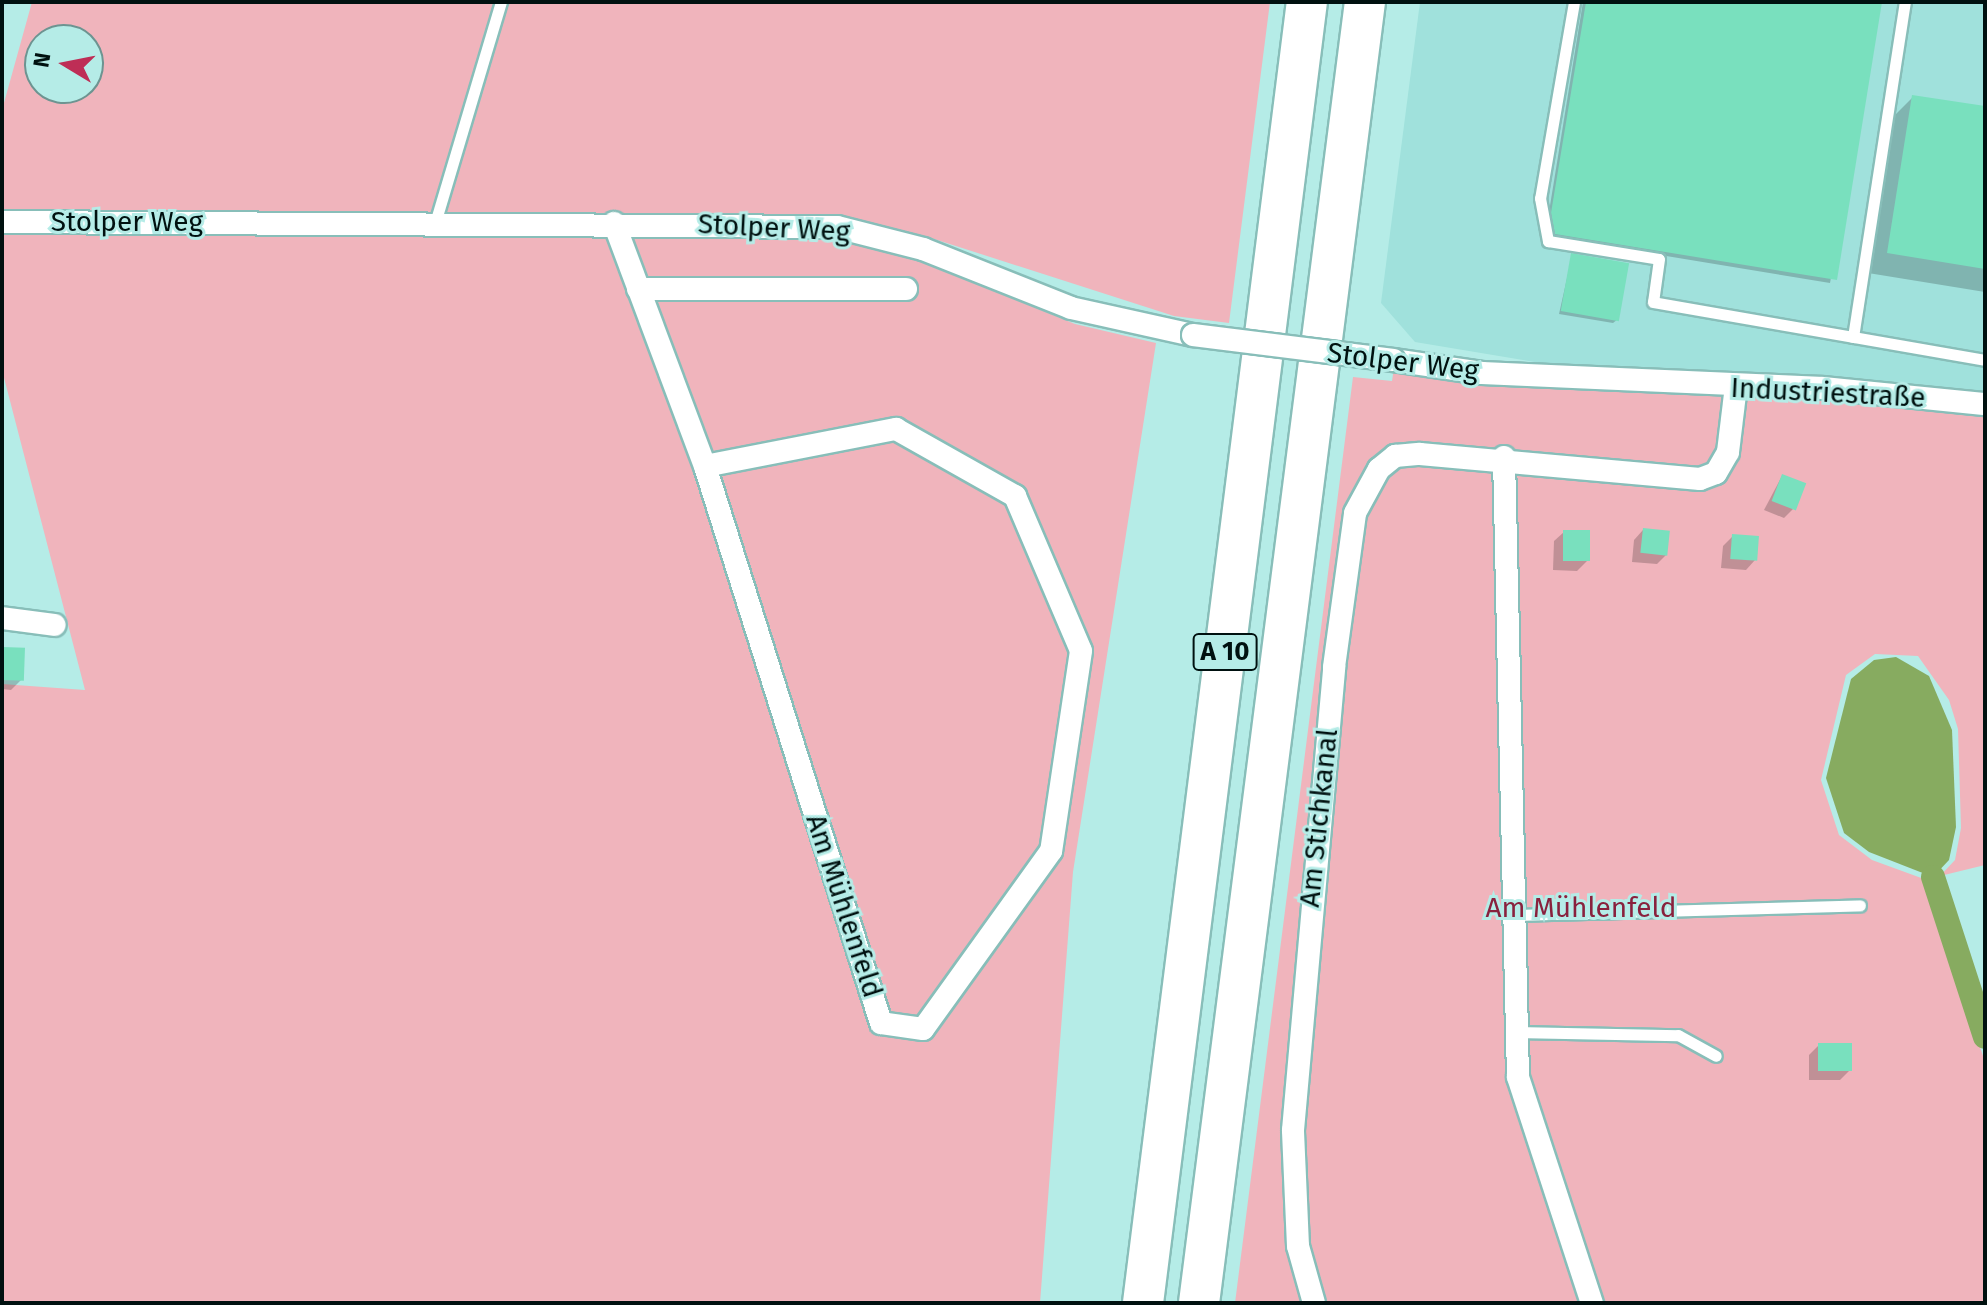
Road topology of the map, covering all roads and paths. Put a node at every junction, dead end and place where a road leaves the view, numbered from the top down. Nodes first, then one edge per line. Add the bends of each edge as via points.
1 (501, 2) edge
2 (1307, 2) edge
3 (1365, 2) edge
4 (1574, 2) edge
5 (1905, 2) edge
6 (2, 222) edge
7 (435, 223) junction
8 (614, 223) junction
9 (638, 289) junction
10 (906, 289) dead end
11 (1853, 337) junction
12 (1985, 360) edge
13 (1671, 383) joint
14 (1736, 386) junction
15 (1985, 404) edge
16 (1504, 457) junction
17 (705, 466) junction
18 (2, 618) edge
19 (55, 625) dead end
20 (1860, 905) dead end
21 (1512, 915) junction
22 (1514, 1032) junction
23 (1716, 1056) dead end
24 (1143, 1303) edge
25 (1199, 1303) edge
26 (1314, 1303) edge
27 (1592, 1303) edge

1 - 7 lane
2 - 24 highway, A 10
3 - 25 highway, A 10
4 - 11 lane via 1540,198 1548,241 1659,259 1653,302
5 - 11 lane
6 - 7 street, Stolper Weg
7 - 8 street, Stolper Weg
8 - 9 street, Am Mühlenfeld
8 - 13 street, Stolper Weg, bridge via 851,229 923,249 1071,308 1193,335 1393,360
9 - 10 street
9 - 17 street, Am Mühlenfeld
11 - 12 lane
13 - 14 street, Industriestraße
14 - 15 street, Industriestraße
14 - 16 street, Am Stichkanal via 1728,452 1716,473 1700,479
16 - 21 street
16 - 26 street, Am Stichkanal via 1395,456 1379,469 1355,513 1334,667 1293,1130 1298,1246
17 - 17 street, Am Mühlenfeld via 881,1023 923,1029 1051,851 1081,651 1015,496 896,429
18 - 19 street
20 - 21 lane
21 - 22 street
22 - 23 lane via 1678,1035
22 - 27 street via 1532,1137

